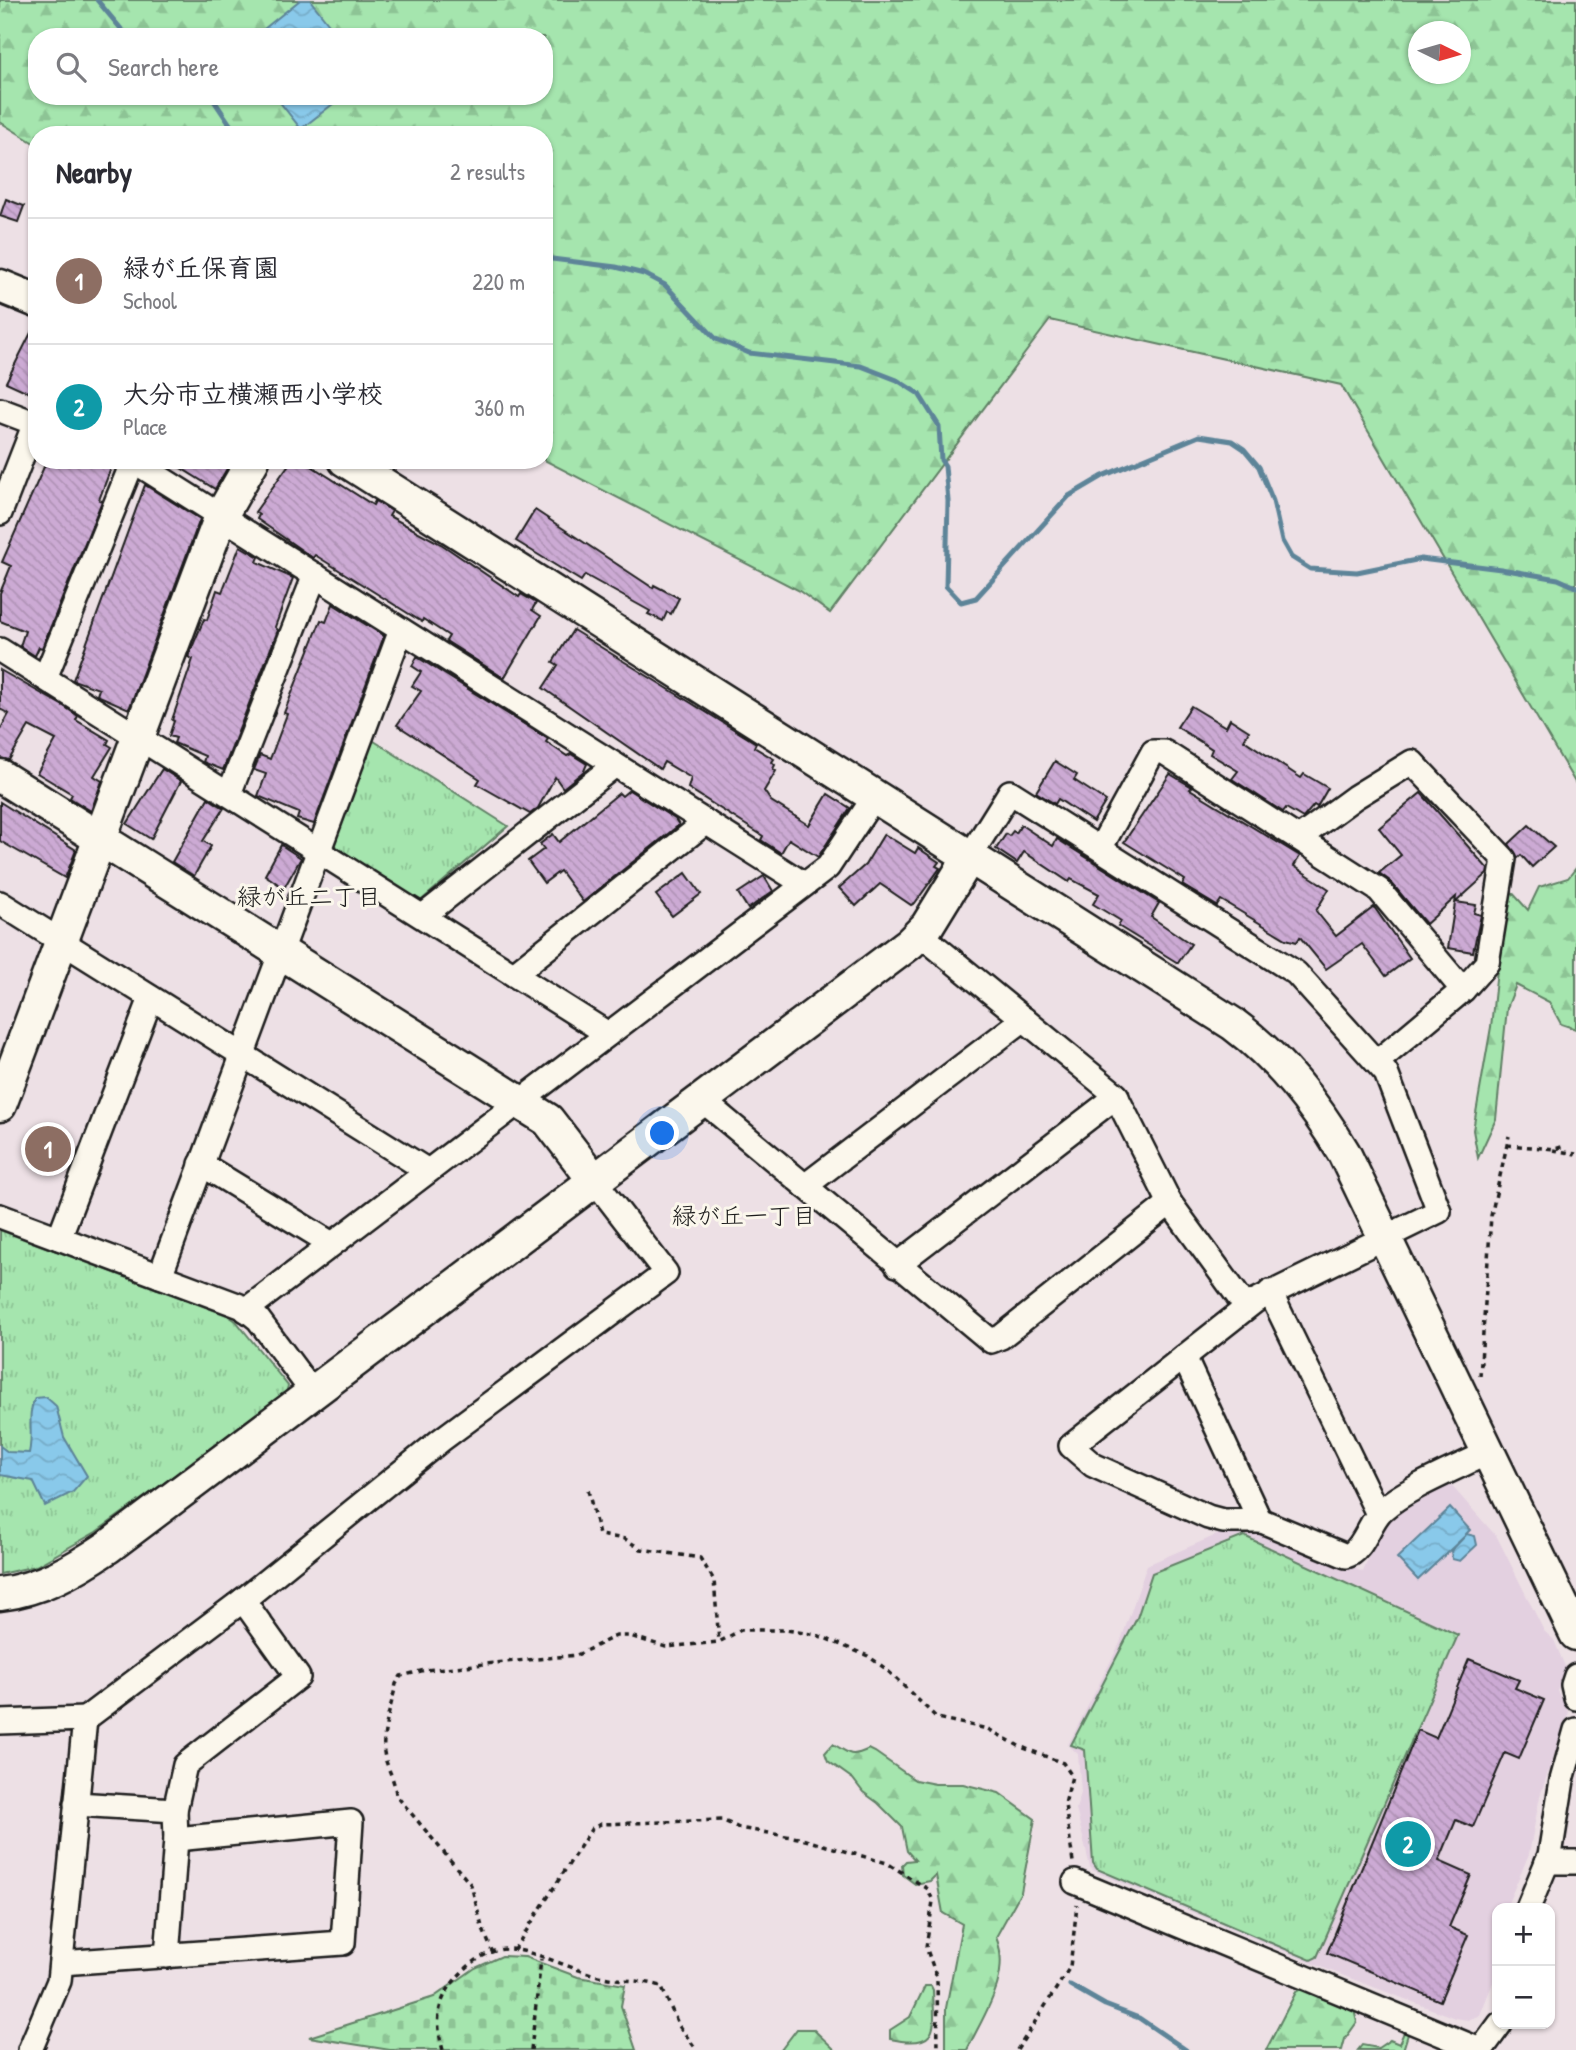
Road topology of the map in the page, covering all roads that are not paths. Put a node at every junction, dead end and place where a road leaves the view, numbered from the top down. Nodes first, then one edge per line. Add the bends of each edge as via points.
1 (0, 286) edge
2 (28, 297) edge
3 (0, 410) edge
4 (28, 420) edge
5 (28, 443) edge
6 (128, 469) edge
7 (146, 469) edge
8 (248, 469) edge
9 (359, 469) edge
10 (0, 513) edge
11 (221, 516) junction
12 (315, 575) junction
13 (401, 630) junction
14 (0, 650) edge
15 (45, 678) junction
16 (138, 736) junction
17 (615, 765) junction
18 (0, 776) edge
19 (229, 794) junction
20 (875, 796) junction
21 (706, 822) junction
22 (1298, 838) junction
23 (99, 839) junction
24 (1101, 848) junction
25 (318, 850) junction
26 (970, 856) junction
27 (804, 884) junction
28 (0, 903) edge
29 (423, 916) junction
30 (920, 934) junction
31 (61, 942) junction
32 (279, 952) junction
33 (514, 974) junction
34 (1463, 990) junction
35 (151, 998) junction
36 (1024, 1019) junction
37 (608, 1034) junction
38 (241, 1054) junction
39 (1377, 1062) junction
40 (1116, 1096) junction
41 (702, 1100) junction
42 (518, 1102) junction
43 (0, 1105) edge
44 (201, 1164) junction
45 (428, 1171) junction
46 (595, 1181) junction
47 (804, 1186) junction
48 (1170, 1203) junction
49 (0, 1216) edge
50 (1386, 1237) junction
51 (59, 1238) junction
52 (332, 1244) junction
53 (897, 1265) junction
54 (160, 1276) junction
55 (1270, 1292) junction
56 (1246, 1307) junction
57 (246, 1310) junction
58 (1184, 1357) junction
59 (313, 1393) junction
60 (1489, 1452) junction
61 (1378, 1514) junction
62 (1260, 1521) junction
63 (0, 1594) edge
64 (243, 1601) junction
65 (1576, 1634) edge
66 (1576, 1676) edge
67 (1576, 1698) edge
68 (85, 1719) junction
69 (0, 1722) edge
70 (1576, 1730) edge
71 (76, 1804) junction
72 (175, 1810) junction
73 (176, 1839) junction
74 (1547, 1862) junction
75 (1576, 1862) edge
76 (1075, 1882) dead end
77 (1530, 1903) edge
78 (167, 1956) junction
79 (61, 1963) junction
80 (1496, 2029) edge
81 (30, 2050) edge
82 (1481, 2050) edge

1 - 2 street
3 - 4 street
5 - 10 street
6 - 15 street
7 - 11 street
8 - 11 street
9 - 20 street
11 - 12 street
11 - 16 street
12 - 13 street
12 - 19 street
13 - 17 street
13 - 25 street
14 - 15 street
15 - 16 street
16 - 19 street
16 - 23 street
17 - 21 street
17 - 29 street
18 - 23 street
19 - 25 street
20 - 26 street
20 - 27 street via 836,858
21 - 27 street
21 - 33 street
22 - 24 street via 1164,752 1153,752
22 - 34 street via 1380,890
22 - 34 street via 1412,762 1504,859 1487,963
23 - 31 street
23 - 32 street
24 - 26 street via 1010,792
24 - 39 street via 1297,973
25 - 29 street
25 - 32 street
26 - 30 street
26 - 50 street via 1233,1024 1264,1049 1317,1110
27 - 37 street
28 - 31 street
29 - 33 street
30 - 36 street
30 - 41 street
31 - 35 street
31 - 43 street
32 - 38 street
32 - 42 street
33 - 37 street
34 - 39 street
35 - 38 street
35 - 51 street
36 - 40 street
36 - 47 street
37 - 42 street
38 - 44 street
38 - 45 street
39 - 50 street via 1386,1073 1439,1211
40 - 48 street
40 - 53 street
41 - 46 street
41 - 47 street
42 - 45 street
42 - 46 street via 548,1120
44 - 52 street
44 - 54 street
45 - 52 street
46 - 59 street
46 - 64 street via 666,1273 441,1440
47 - 53 street
48 - 53 street via 995,1340 984,1337
48 - 56 street
49 - 51 street
50 - 55 street
50 - 60 street
51 - 54 street
52 - 57 street
54 - 57 street
55 - 56 street
55 - 61 street
56 - 58 street
57 - 59 street via 258,1319
58 - 62 street
58 - 62 street via 1071,1446 1093,1465 1208,1517
59 - 63 street via 90,1560 42,1584
60 - 61 street
60 - 65 street
61 - 62 street via 1356,1552 1346,1556
64 - 68 street
64 - 72 street via 298,1677 185,1765
66 - 67 street
68 - 69 street
68 - 71 street
70 - 74 street
71 - 72 street
71 - 79 street
72 - 73 street
73 - 78 street
73 - 78 street via 351,1822 343,1944
74 - 75 street
74 - 77 street
76 - 82 street
78 - 79 street
79 - 81 street via 59,1981
80 - 82 street

